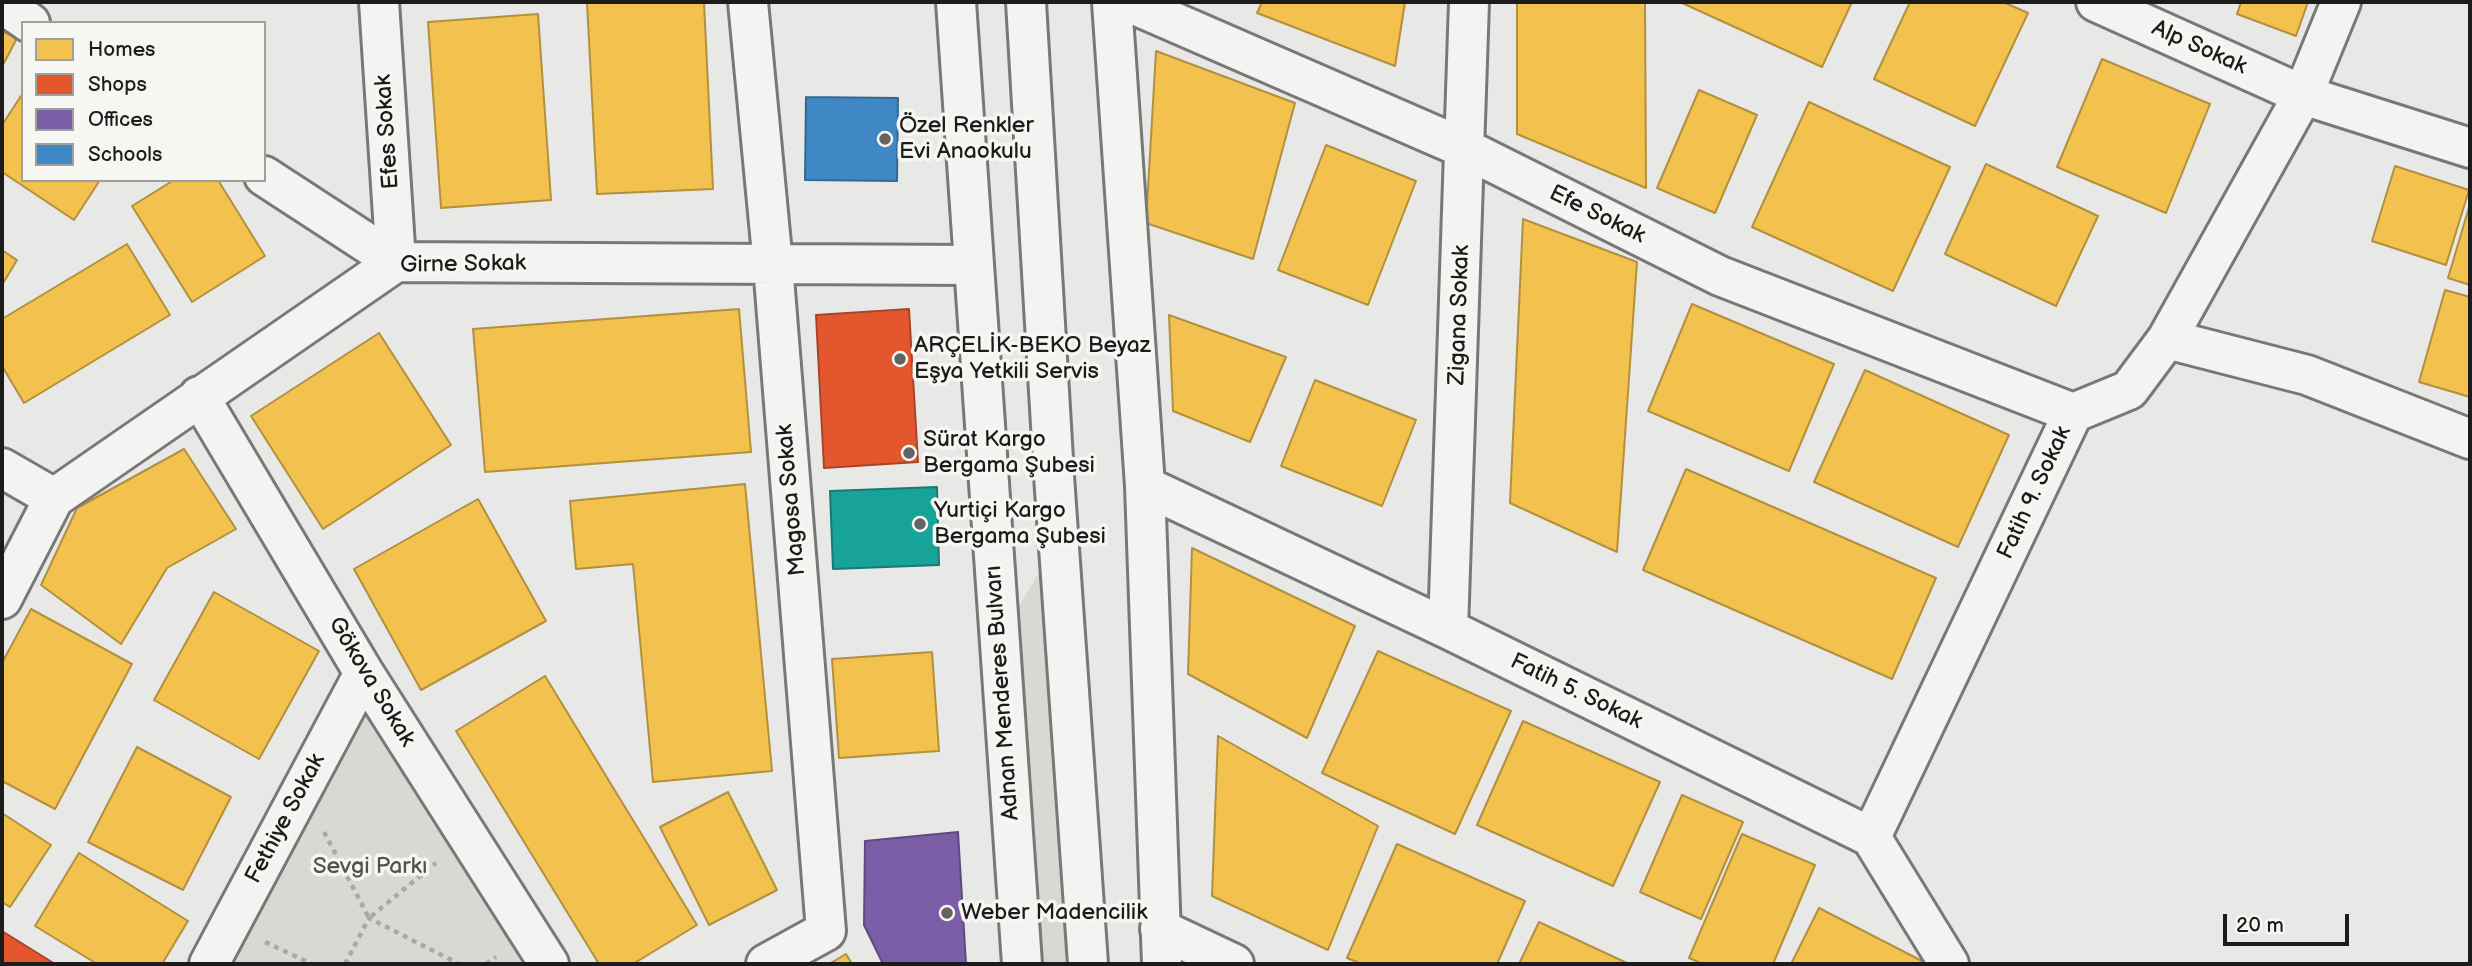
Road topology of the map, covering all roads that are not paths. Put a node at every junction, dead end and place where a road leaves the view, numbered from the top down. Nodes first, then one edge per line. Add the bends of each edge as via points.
1 (379, 2) edge
2 (748, 2) edge
3 (956, 2) edge
4 (1026, 2) edge
5 (1112, 2) edge
6 (1128, 2) edge
7 (1469, 2) edge
8 (2096, 2) edge
9 (2341, 2) edge
10 (2, 4) edge
11 (27, 21) edge
12 (2302, 95) junction
13 (2470, 148) edge
14 (1466, 149) junction
15 (266, 177) edge
16 (396, 262) junction
17 (773, 265) junction
18 (973, 265) junction
19 (2166, 339) junction
20 (199, 396) junction
21 (2073, 413) junction
22 (2470, 439) edge
23 (2, 468) edge
24 (1145, 486) junction
25 (54, 498) junction
26 (2, 599) edge
27 (1448, 629) junction
28 (364, 673) junction
29 (1871, 837) junction
30 (1161, 946) edge
31 (209, 964) edge
32 (549, 964) edge
33 (766, 964) edge
34 (1022, 964) edge
35 (1088, 964) edge
36 (1234, 964) edge
37 (1949, 964) edge

1 - 16 street, Efes Sokak
2 - 17 street, Magosa Sokak
3 - 18 street, Adnan Menderes Bulvarı
4 - 35 street
5 - 24 street
6 - 14 street, Efe Sokak
7 - 14 street, Zigana Sokak
8 - 12 street, Alp Sokak
9 - 12 street, Fatih 9. Sokak
10 - 11 street
12 - 13 street, Alp Sokak
12 - 19 street, Fatih 9. Sokak
14 - 21 street, Efe Sokak via 1720,276
14 - 27 street, Zigana Sokak
15 - 16 street
16 - 17 street, Girne Sokak
16 - 20 street, Girne Sokak
17 - 18 street, Girne Sokak
17 - 33 street, Magosa Sokak via 826,931
18 - 34 street, Adnan Menderes Bulvarı
19 - 21 street, Fatih 9. Sokak via 2129,390
19 - 22 street via 2307,375
20 - 25 street, Girne Sokak
20 - 28 street, Gökova Sokak
21 - 29 street, Fatih 9. Sokak
23 - 25 street
24 - 27 street, Fatih 5. Sokak
24 - 30 street
25 - 26 street, Girne Sokak
27 - 29 street, Fatih 5. Sokak
28 - 31 street, Fethiye Sokak
28 - 32 street, Gökova Sokak
29 - 37 street
30 - 36 street

